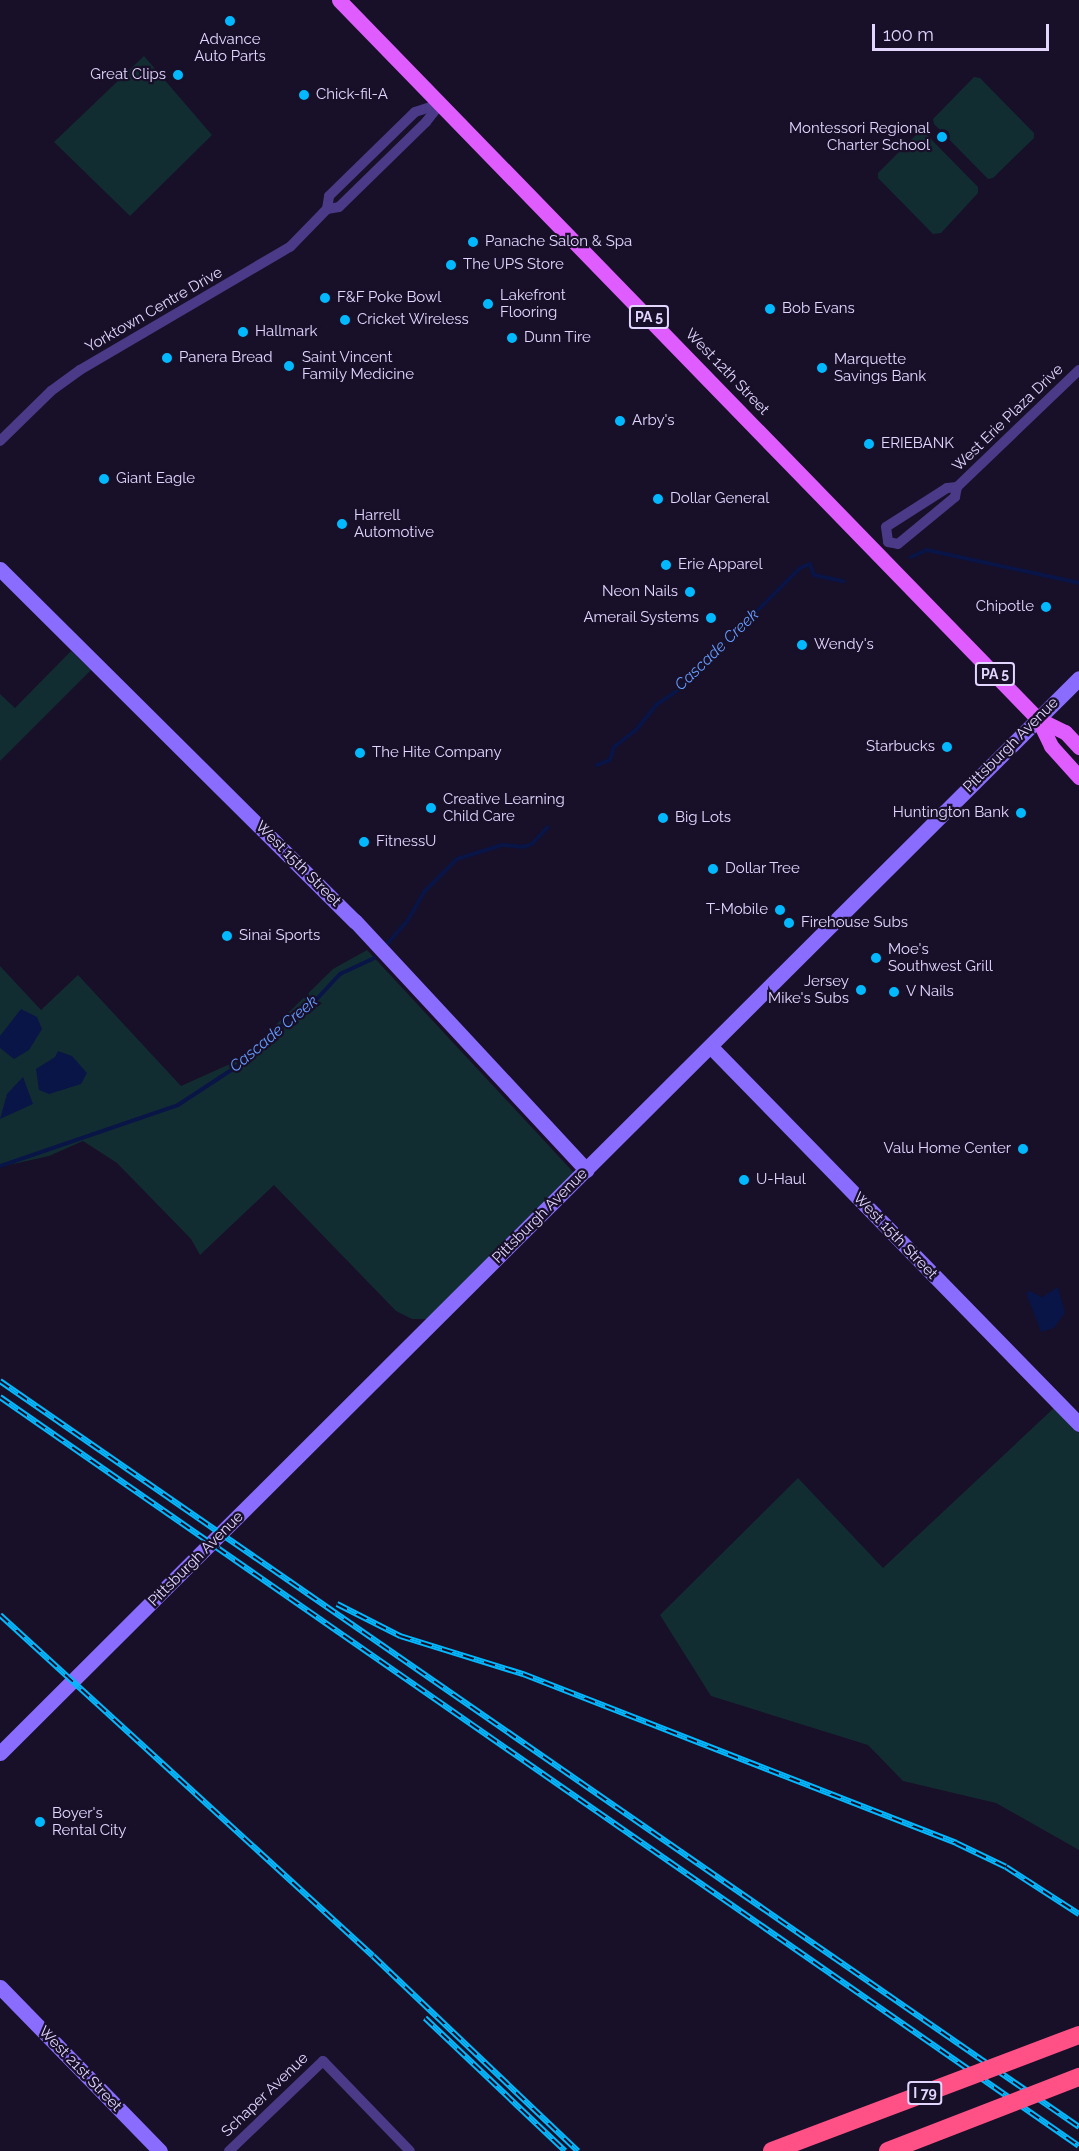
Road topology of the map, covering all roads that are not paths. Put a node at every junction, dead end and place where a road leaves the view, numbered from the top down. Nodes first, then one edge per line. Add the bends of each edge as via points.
1 (339, 0) edge
2 (440, 104) junction
3 (1079, 370) edge
4 (0, 441) edge
5 (957, 487) junction
6 (882, 547) junction
7 (0, 569) edge
8 (1079, 678) edge
9 (1038, 719) junction
10 (1079, 747) edge
11 (1079, 777) edge
12 (711, 1047) junction
13 (586, 1170) junction
14 (1079, 1424) edge
15 (0, 1753) edge
16 (0, 1987) edge
17 (1079, 2035) edge
18 (1079, 2077) edge
19 (160, 2151) edge
20 (229, 2151) edge
21 (410, 2151) edge
22 (772, 2151) edge
23 (888, 2151) edge

1 - 2 main road, West 12th Street / PA 5
2 - 4 street, Yorktown Centre Drive via 415,112 329,196 327,209 280,253 58,386
2 - 6 main road, West 12th Street / PA 5
3 - 5 street, West Erie Plaza Drive
5 - 6 street, West Erie Plaza Drive via 954,497 901,542
5 - 6 street, West Erie Plaza Drive via 947,488 886,527
6 - 9 main road, West 12th Street / PA 5
7 - 13 street, West 15th Street via 355,921
8 - 9 street, Pittsburgh Avenue
9 - 10 main road, West 12th Street / PA 5 via 1065,732
9 - 11 main road, West 12th Street / PA 5 via 1051,746
9 - 12 street, Pittsburgh Avenue
12 - 13 street, Pittsburgh Avenue
12 - 14 street, West 15th Street
13 - 15 street, Pittsburgh Avenue
16 - 19 street, West 21st Street
17 - 22 highway, I 79, bridge
18 - 23 highway, bridge
20 - 21 street, Schaper Avenue via 323,2061

